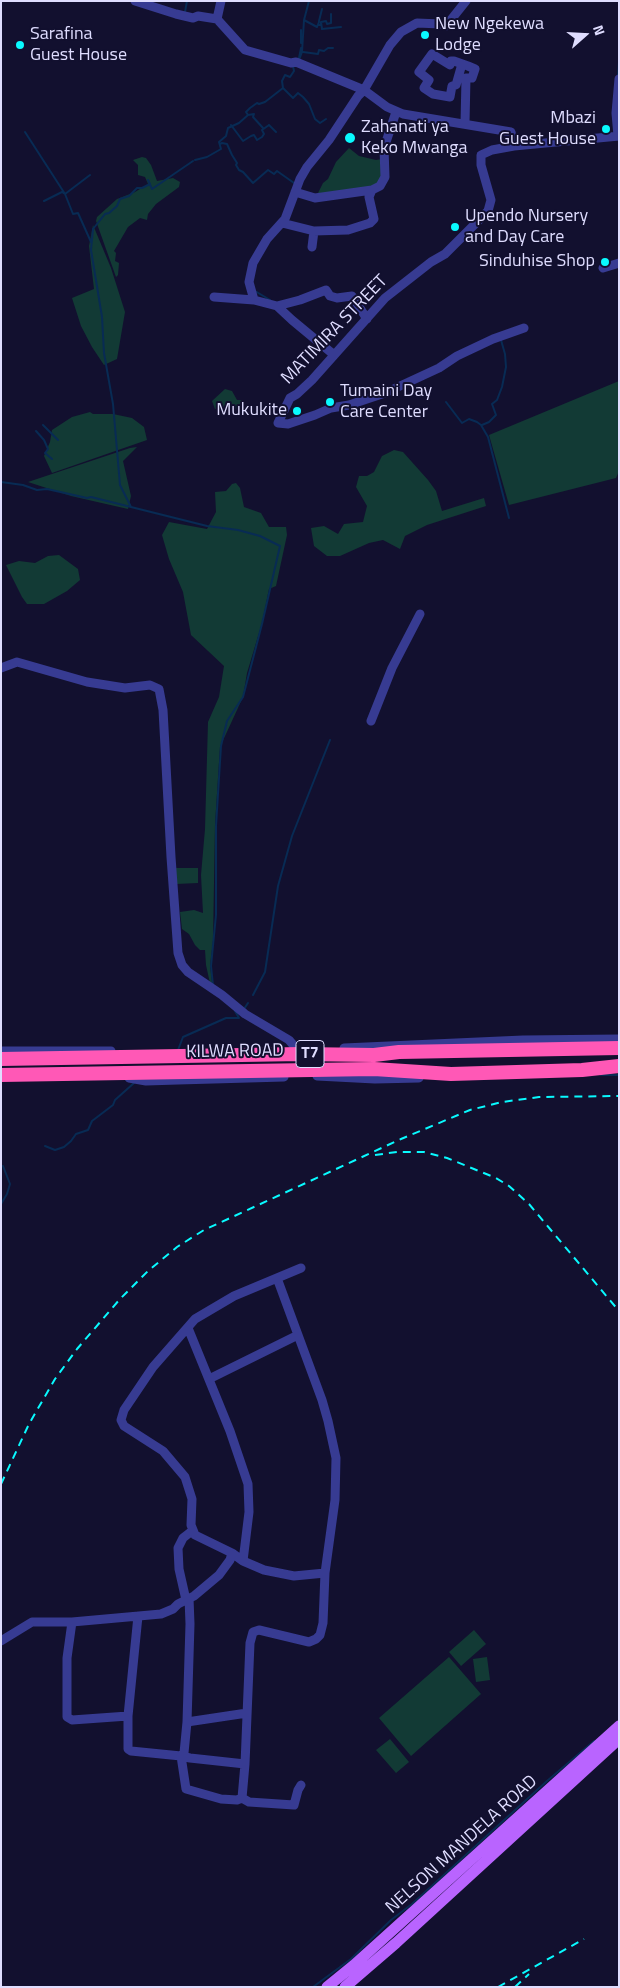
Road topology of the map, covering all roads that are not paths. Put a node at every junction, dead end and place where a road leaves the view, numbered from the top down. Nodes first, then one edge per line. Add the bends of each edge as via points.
1 (136, 1) edge
2 (221, 1) edge
3 (466, 1) edge
4 (217, 19) junction
5 (462, 64) junction
6 (619, 79) edge
7 (364, 90) junction
8 (396, 111) junction
9 (465, 123) junction
10 (618, 136) edge
11 (514, 146) junction
12 (372, 190) junction
13 (295, 192) junction
14 (282, 223) junction
15 (314, 231) junction
16 (312, 247) dead end
17 (619, 263) edge
18 (603, 268) dead end
19 (214, 297) dead end
20 (254, 300) junction
21 (277, 306) junction
22 (367, 319) junction
23 (524, 328) dead end
24 (333, 354) junction
25 (420, 614) dead end
26 (1, 668) edge
27 (371, 721) dead end
28 (619, 1039) edge
29 (619, 1048) edge
30 (1, 1050) edge
31 (300, 1052) junction
32 (1, 1059) edge
33 (619, 1066) edge
34 (619, 1071) edge
35 (1, 1074) edge
36 (178, 1076) junction
37 (1, 1079) edge
38 (301, 1268) dead end
39 (277, 1278) junction
40 (188, 1328) junction
41 (298, 1335) junction
42 (209, 1380) junction
43 (192, 1532) junction
44 (232, 1553) junction
45 (243, 1561) junction
46 (325, 1573) junction
47 (187, 1599) junction
48 (138, 1616) junction
49 (72, 1622) junction
50 (1, 1641) edge
51 (247, 1713) junction
52 (128, 1716) junction
53 (187, 1722) junction
54 (619, 1726) edge
55 (619, 1739) edge
56 (181, 1756) junction
57 (245, 1764) junction
58 (301, 1786) dead end
59 (242, 1798) junction
60 (327, 1987) edge
61 (344, 1987) edge

1 - 4 street via 193,18
2 - 4 street
3 - 7 street via 446,26 417,24 401,32
4 - 7 street via 245,50 296,62
5 - 5 street via 450,97 433,94 424,88 429,80 419,72 430,55 450,65 452,61
5 - 9 street via 475,69 472,78 466,78
6 - 10 street
7 - 8 street
7 - 13 street via 307,166
8 - 9 street
8 - 12 street via 384,148 385,177 380,186
9 - 11 street via 512,132
10 - 11 street
11 - 22 street, MATIMIRA STREET via 492,150 481,156 491,200 488,210 445,254 392,292
12 - 13 street via 316,198
12 - 15 street via 369,199 374,219 370,223 340,232
13 - 14 street
14 - 15 street
14 - 20 street via 253,262 249,282
15 - 16 street
17 - 18 street
19 - 20 street
20 - 21 street
21 - 22 street via 326,290 337,298 352,296
21 - 24 street
22 - 24 street, MATIMIRA STREET
23 - 24 street, MATIMIRA STREET via 493,339 385,393 288,424 278,423 290,398 298,394
25 - 27 street via 392,668
26 - 31 street via 17,662 88,682 125,688 150,685 159,689 178,953 182,965 245,1014 289,1040
28 - 31 street via 524,1040
29 - 31 highway, KILWA ROAD / T7 via 374,1055
30 - 31 street
31 - 32 highway, KILWA ROAD / T7
33 - 36 highway, KILWA ROAD / T7 via 451,1074 374,1069
34 - 36 street via 375,1079
35 - 36 highway, KILWA ROAD / T7
36 - 37 street via 146,1081 125,1077 38,1081
38 - 39 street
39 - 40 street via 205,1312
39 - 41 street
40 - 42 street
40 - 43 street via 154,1367 124,1410 121,1420 124,1426 163,1451 184,1477 192,1499
41 - 42 street
41 - 46 street via 322,1400 336,1458 335,1500
42 - 45 street via 248,1484 249,1512
43 - 44 street
43 - 47 street via 183,1538 178,1548 179,1569
44 - 45 street
44 - 47 street via 219,1575
45 - 46 street via 287,1575
46 - 51 street via 323,1622 316,1639 309,1642 266,1631 253,1632
47 - 48 street via 161,1614
47 - 53 street via 190,1618
48 - 49 street
48 - 52 street
49 - 50 street via 32,1622
49 - 52 street via 67,1717 72,1720
51 - 53 street
51 - 57 street
52 - 56 street via 128,1749
53 - 56 street
54 - 60 main road, NELSON MANDELA ROAD
55 - 61 main road, NELSON MANDELA ROAD
56 - 57 street
56 - 59 street via 186,1789 221,1799
57 - 59 street
58 - 59 street via 294,1805 248,1802

